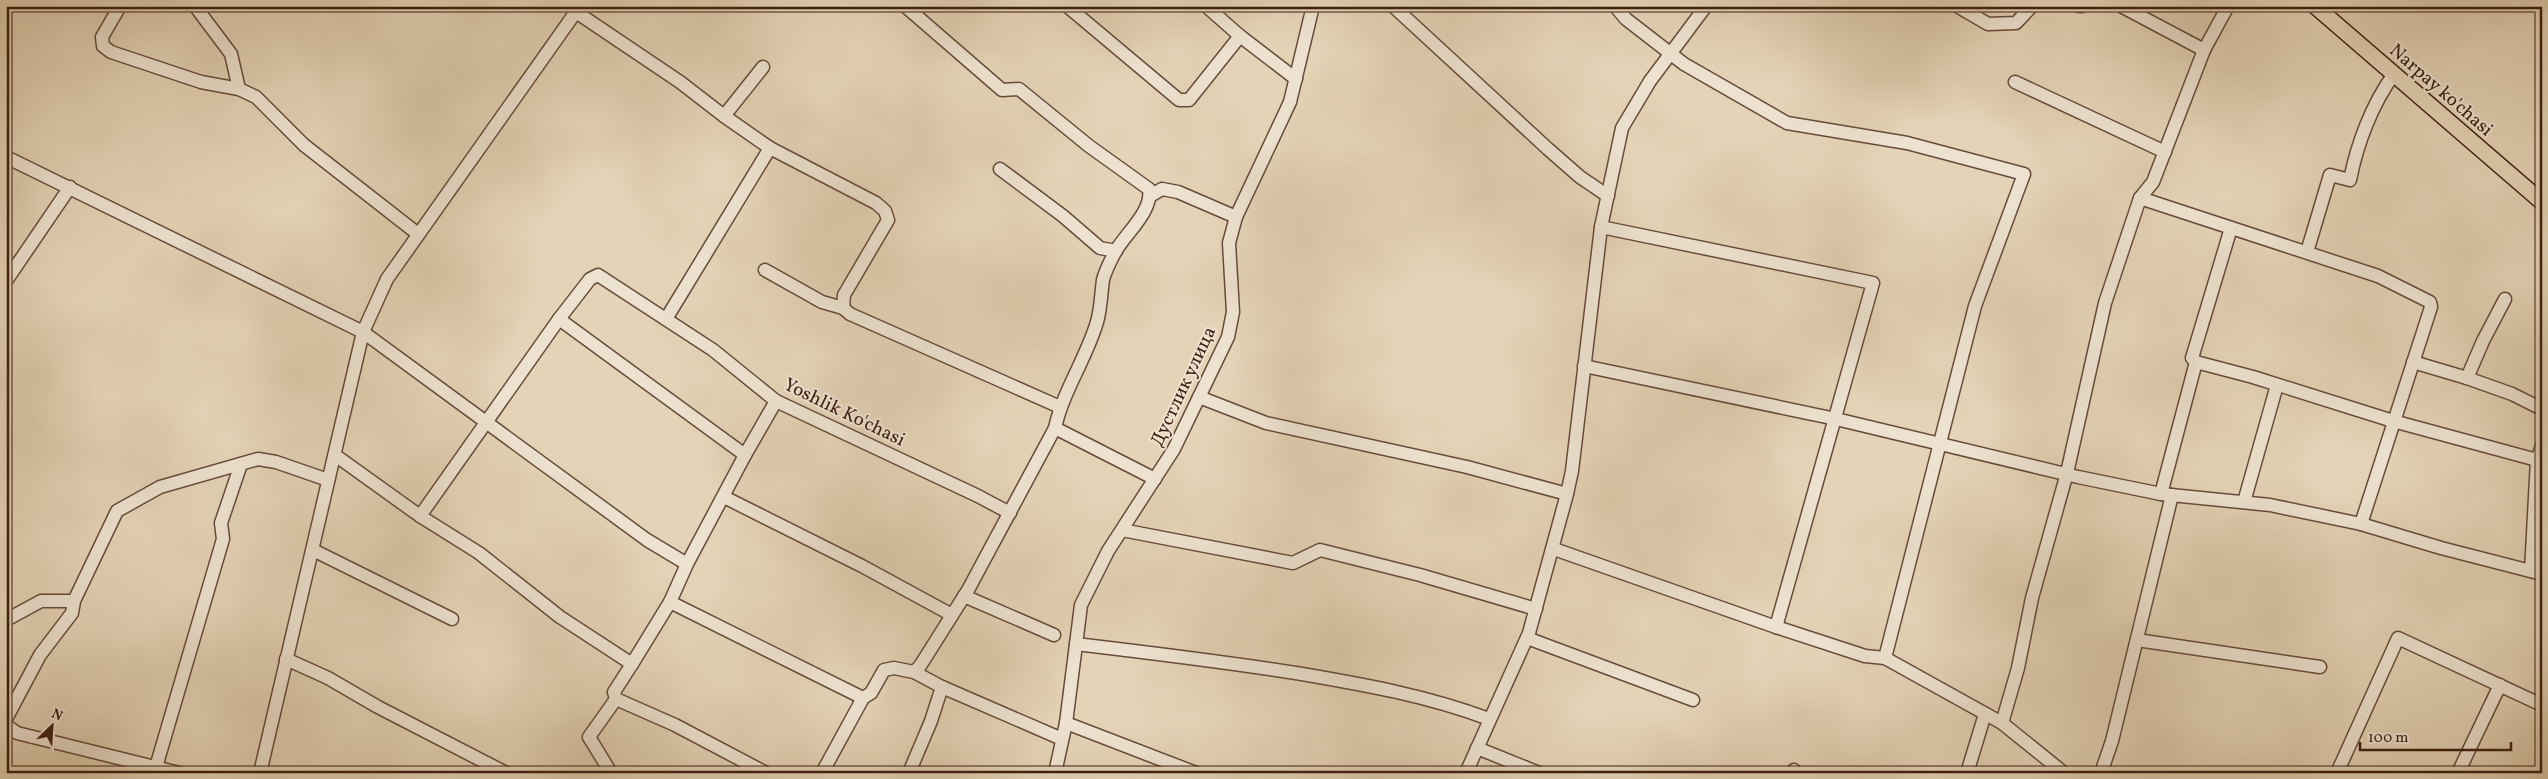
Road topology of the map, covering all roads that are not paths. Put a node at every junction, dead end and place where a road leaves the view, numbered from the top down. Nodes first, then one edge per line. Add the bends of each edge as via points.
1 (120, 6) edge
2 (195, 6) edge
3 (905, 6) edge
4 (1067, 6) edge
5 (1206, 6) edge
6 (1313, 6) edge
7 (1393, 6) edge
8 (1615, 6) edge
9 (1706, 6) edge
10 (1958, 6) edge
11 (2032, 6) edge
12 (2121, 6) edge
13 (2228, 6) edge
14 (2316, 6) edge
15 (578, 9) edge
16 (1240, 36) junction
17 (2204, 50) junction
18 (1671, 54) junction
19 (763, 66) dead end
20 (2394, 74) junction
21 (1296, 79) junction
22 (2015, 82) dead end
23 (240, 89) junction
24 (724, 116) junction
25 (770, 148) junction
26 (2165, 152) junction
27 (6, 157) edge
28 (1000, 169) dead end
29 (70, 187) junction
30 (1150, 196) junction
31 (1608, 196) junction
32 (2140, 198) junction
33 (2542, 202) edge
34 (1236, 217) junction
35 (1601, 227) junction
36 (2231, 228) junction
37 (418, 234) junction
38 (1116, 251) junction
39 (2307, 252) junction
40 (765, 270) dead end
41 (6, 281) edge
42 (2505, 299) dead end
43 (843, 308) junction
44 (559, 319) junction
45 (666, 319) junction
46 (363, 332) junction
47 (2196, 362) junction
48 (2413, 362) junction
49 (1584, 366) junction
50 (2467, 378) junction
51 (2277, 385) junction
52 (1198, 397) junction
53 (776, 401) junction
54 (1060, 407) junction
55 (2542, 409) edge
56 (1836, 419) junction
57 (484, 422) junction
58 (2394, 422) junction
59 (1055, 428) junction
60 (1940, 444) junction
61 (2542, 446) edge
62 (334, 455) junction
63 (744, 455) junction
64 (2537, 460) junction
65 (241, 464) junction
66 (2067, 473) junction
67 (328, 480) junction
68 (1156, 480) junction
69 (1567, 494) junction
70 (2166, 494) junction
71 (724, 497) junction
72 (2244, 502) junction
73 (1010, 513) junction
74 (420, 516) junction
75 (2361, 524) junction
76 (1122, 530) junction
77 (1554, 549) junction
78 (313, 550) junction
79 (687, 564) junction
80 (2536, 573) edge
81 (964, 596) junction
82 (74, 602) junction
83 (670, 602) junction
84 (1536, 609) junction
85 (952, 615) junction
86 (6, 620) edge
87 (452, 620) dead end
88 (1776, 627) junction
89 (1054, 635) dead end
90 (1527, 638) junction
91 (2137, 640) junction
92 (1076, 644) junction
93 (286, 658) junction
94 (1884, 658) junction
95 (632, 664) junction
96 (2320, 667) dead end
97 (914, 672) junction
98 (2500, 685) junction
99 (942, 687) junction
100 (863, 698) junction
101 (616, 699) junction
102 (1693, 700) dead end
103 (2542, 705) edge
104 (1985, 714) junction
105 (6, 719) edge
106 (1489, 719) junction
107 (1066, 723) junction
108 (2002, 723) junction
109 (6, 725) edge
110 (1062, 739) junction
111 (1477, 748) junction
112 (156, 767) junction
113 (179, 773) edge
114 (260, 773) edge
115 (506, 773) edge
116 (611, 773) edge
117 (766, 773) edge
118 (822, 773) edge
119 (909, 773) edge
120 (1055, 773) edge
121 (1196, 773) edge
122 (1466, 773) edge
123 (1539, 773) edge
124 (1967, 773) edge
125 (2064, 773) edge
126 (2101, 773) edge
127 (2337, 773) edge
128 (2458, 773) edge

1 - 23 street via 102,37 103,46 111,52 200,82
2 - 23 street via 231,54
3 - 30 street via 1002,90 1018,89 1149,189
4 - 16 street via 1179,100 1188,100
5 - 16 street
6 - 21 street, Дустлик улица
7 - 31 street via 1554,155
8 - 18 street via 1626,19
9 - 18 street
10 - 11 street via 1988,24 2016,23
12 - 17 street
13 - 17 street
14 - 20 main road, Narpay ko'chasi
15 - 24 street
15 - 37 street
16 - 21 street
17 - 26 street
18 - 31 street via 1622,128
18 - 60 street via 1786,123 1907,143 2024,174 1975,306
19 - 24 street
20 - 33 main road, Narpay ko'chasi
20 - 39 street via 2381,92 2360,144 2350,180 2330,175
21 - 34 street, Дустлик улица via 1290,102
22 - 26 street
23 - 37 street via 256,97 304,145
24 - 25 street
25 - 43 street via 876,203 885,211 888,220 844,295
25 - 45 street
26 - 32 street via 2153,182
27 - 29 street
28 - 38 street via 1100,248
29 - 41 street
29 - 46 street
30 - 34 street via 1162,190 1178,192
30 - 38 street
31 - 35 street
32 - 36 street
32 - 66 street via 2105,303
34 - 52 street, Дустлик улица via 1229,243 1233,312 1230,329
35 - 49 street
35 - 56 street via 1873,283
36 - 39 street
36 - 47 street via 2192,358
37 - 46 street via 387,279
38 - 54 street via 1104,278 1098,320 1086,355
39 - 48 street via 2378,276 2430,302
40 - 43 street via 822,302
42 - 50 street
43 - 54 street via 850,314
44 - 45 street, Yoshlik Ko'chasi via 590,279 598,275
44 - 57 street
44 - 63 street
45 - 53 street, Yoshlik Ko'chasi via 713,350
46 - 57 street
46 - 62 street
47 - 51 street
47 - 70 street
48 - 50 street
48 - 58 street
49 - 56 street
49 - 69 street
50 - 55 street
51 - 58 street
51 - 72 street
52 - 68 street, Дустлик улица
52 - 69 street via 1266,423 1467,467
53 - 63 street
53 - 73 street, Yoshlik Ko'chasi
54 - 59 street
56 - 60 street
56 - 88 street
57 - 74 street
57 - 79 street via 545,463 647,540
58 - 64 street
58 - 75 street
59 - 68 street
59 - 73 street
60 - 66 street
60 - 94 street
61 - 64 street
62 - 67 street
62 - 74 street
63 - 71 street
64 - 80 street
65 - 67 street via 258,459 276,462
65 - 82 street via 160,487 117,511
65 - 112 street via 221,524 223,539
66 - 70 street
66 - 108 street
67 - 78 street
68 - 76 street, Дустлик улица
69 - 77 street
70 - 72 street
70 - 91 street
71 - 79 street
71 - 85 street
72 - 75 street
73 - 81 street
74 - 95 street via 479,554 560,617
75 - 80 street
76 - 84 street via 1293,563 1320,550
76 - 92 street, Дустлик улица via 1081,605
77 - 84 street
77 - 88 street
78 - 87 street
78 - 93 street
79 - 83 street
81 - 85 street
81 - 89 street
82 - 86 street via 41,601
82 - 105 street via 72,613 40,655
83 - 95 street
83 - 100 street
84 - 90 street
85 - 97 street
88 - 94 street via 1865,656
90 - 102 street
90 - 106 street
91 - 96 street
91 - 126 street
92 - 106 street via 1224,662 1400,691
92 - 107 street, Дустлик улица
93 - 114 street
93 - 115 street
94 - 104 street
95 - 101 street via 614,692
97 - 99 street
97 - 100 street via 894,668 884,670 871,693
98 - 103 street
98 - 127 street via 2398,638
98 - 128 street
99 - 110 street
99 - 119 street
100 - 118 street
101 - 116 street via 589,737
101 - 117 street via 675,725
104 - 108 street
104 - 124 street
106 - 111 street
107 - 110 street, Дустлик улица
107 - 121 street
108 - 125 street
109 - 112 street via 16,733
110 - 120 street, Дустлик улица
111 - 122 street
111 - 123 street
112 - 113 street

